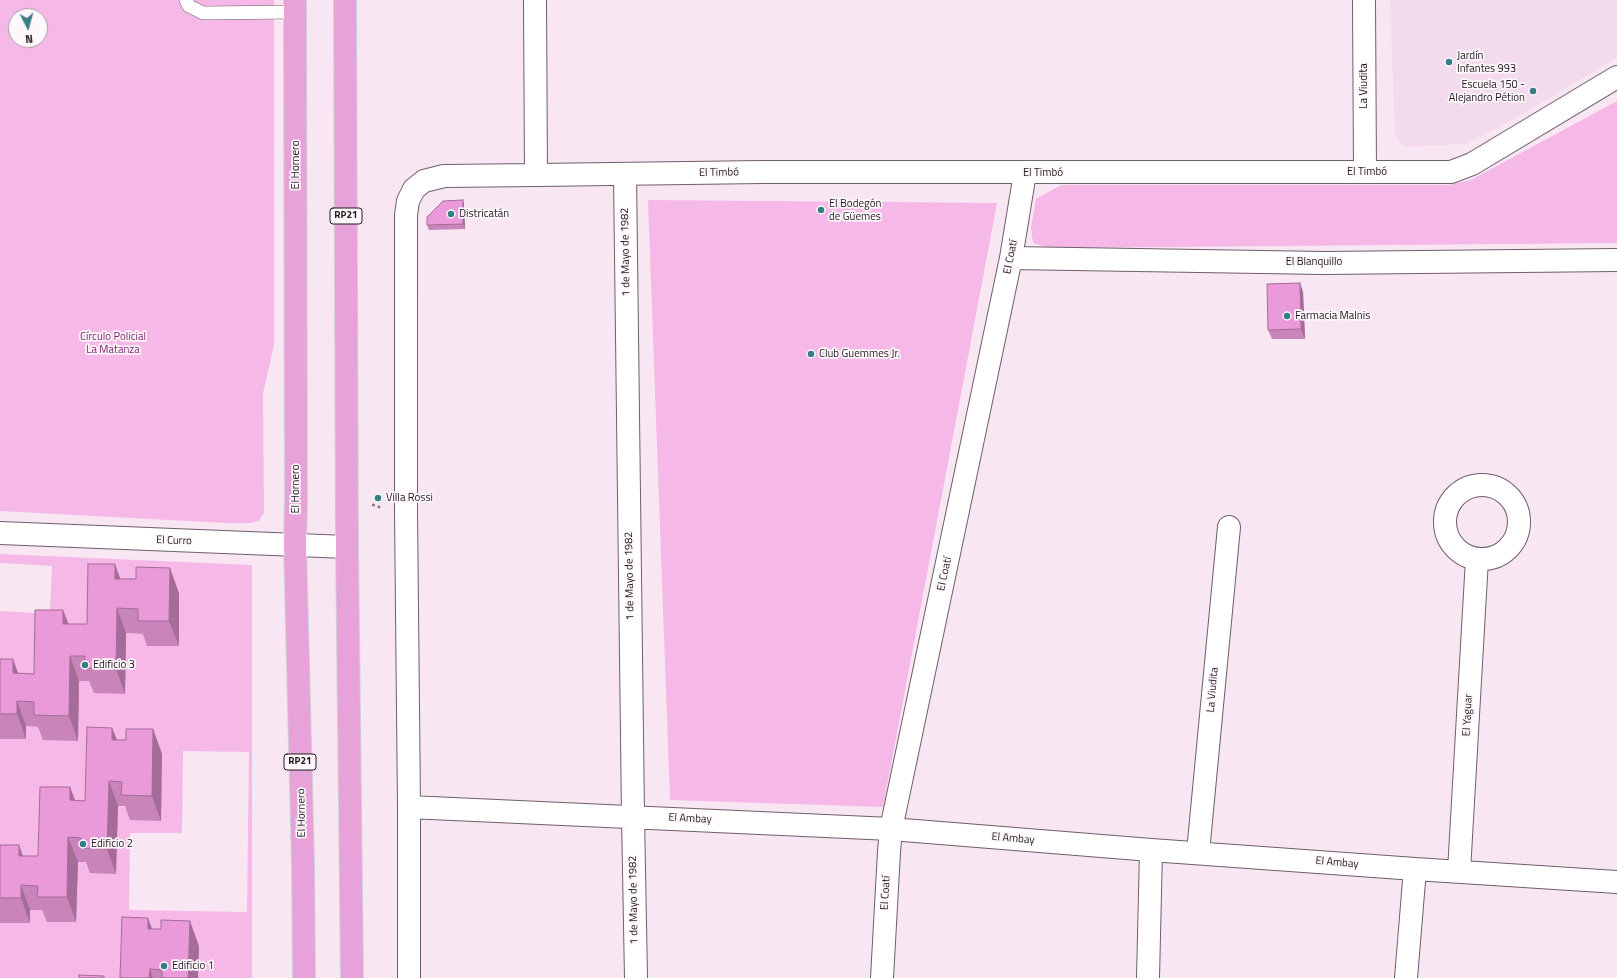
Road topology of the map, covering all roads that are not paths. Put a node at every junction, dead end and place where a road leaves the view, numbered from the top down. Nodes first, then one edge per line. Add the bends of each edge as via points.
1 (186, 0) edge
2 (345, 0) edge
3 (535, 0) edge
4 (1364, 0) edge
5 (295, 6) edge
6 (1617, 77) edge
7 (1364, 172) junction
8 (1025, 173) junction
9 (625, 174) junction
10 (536, 175) junction
11 (1011, 258) junction
12 (1617, 260) edge
13 (1229, 527) dead end
14 (0, 534) edge
15 (295, 545) junction
16 (347, 547) junction
17 (1477, 559) dead end
18 (409, 807) junction
19 (633, 816) junction
20 (891, 829) junction
21 (1150, 850) junction
22 (1198, 852) junction
23 (1415, 870) junction
24 (1459, 871) junction
25 (1617, 882) edge
26 (304, 978) edge
27 (352, 978) edge
28 (409, 978) edge
29 (636, 978) edge
30 (882, 978) edge
31 (1148, 978) edge
32 (1406, 978) edge

1 - 5 lane via 189,6 203,13
2 - 16 main road, RP21
3 - 10 street
4 - 7 street, La Viudita
5 - 15 main road, El Hornero / RP21
6 - 7 street, El Timbó via 1472,164 1451,172
7 - 8 street, El Timbó
8 - 9 street, El Timbó
8 - 11 street, El Coatí
9 - 10 street, El Timbó
9 - 19 street, 1 de Mayo de 1982
10 - 18 street, El Timbó via 444,176 424,181 414,189 408,201 406,510
11 - 12 street, El Blanquillo via 1324,263
11 - 20 street, El Coatí
13 - 22 street, La Viudita
14 - 15 street, El Curro
15 - 16 street, El Curro
15 - 26 main road, El Hornero / RP21
16 - 27 main road, RP21
17 - 24 street, El Yaguar
18 - 19 street, El Ambay
18 - 28 street
19 - 20 street, El Ambay
19 - 29 street, 1 de Mayo de 1982
20 - 21 street, El Ambay
20 - 30 street, El Coatí
21 - 22 street, El Ambay
21 - 31 street
22 - 23 street, El Ambay
23 - 24 street, El Ambay
23 - 32 street
24 - 25 street, El Ambay

